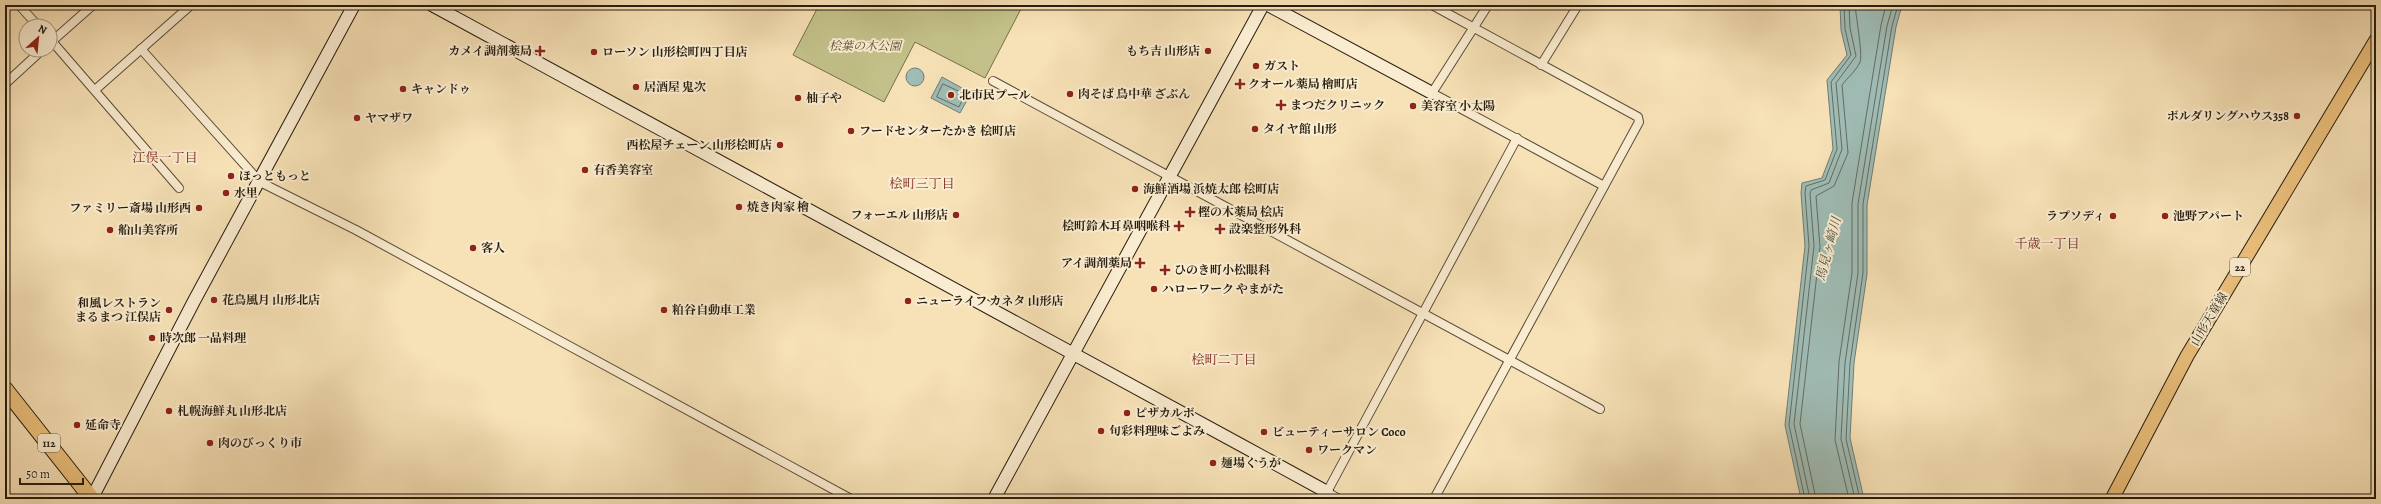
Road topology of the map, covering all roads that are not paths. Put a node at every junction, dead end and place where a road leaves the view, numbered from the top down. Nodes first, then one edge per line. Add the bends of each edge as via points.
1 (19, 5) edge
2 (93, 5) edge
3 (192, 5) edge
4 (354, 5) edge
5 (432, 5) edge
6 (1263, 5) edge
7 (1268, 5) edge
8 (1432, 5) edge
9 (1488, 5) edge
10 (1578, 5) edge
11 (31, 18) edge
12 (1474, 28) junction
13 (58, 35) edge
14 (2376, 40) edge
15 (58, 49) edge
16 (141, 49) junction
17 (33, 58) edge
18 (1541, 65) junction
19 (992, 81) dead end
20 (5, 84) edge
21 (95, 90) junction
22 (1432, 93) junction
23 (1517, 138) junction
24 (1171, 176) junction
25 (260, 182) junction
26 (1604, 186) junction
27 (179, 188) dead end
28 (1424, 313) junction
29 (1075, 354) junction
30 (1510, 359) junction
31 (5, 389) edge
32 (1600, 409) dead end
33 (1328, 496) edge
34 (92, 499) edge
35 (851, 499) edge
36 (994, 499) edge
37 (1339, 499) edge
38 (1434, 499) edge
39 (2112, 499) edge

1 - 11 street
2 - 13 street
3 - 16 street
4 - 25 street
5 - 29 street
6 - 24 street
7 - 22 street
8 - 12 street
9 - 12 street
10 - 18 street
12 - 18 street
12 - 22 street
14 - 39 main road, 山形天童線 / 22 via 2187,356
15 - 21 street
16 - 21 street
16 - 25 street
17 - 20 street
18 - 26 street via 1638,117 1639,122
19 - 24 street
21 - 27 street
22 - 23 street
23 - 26 street
23 - 28 street
24 - 28 street
24 - 29 street
25 - 34 street via 194,301
25 - 35 street via 370,238
26 - 30 street
28 - 30 street
28 - 33 street
29 - 33 street
29 - 36 street
30 - 32 street
30 - 38 street
31 - 34 highway, 112
33 - 37 street

